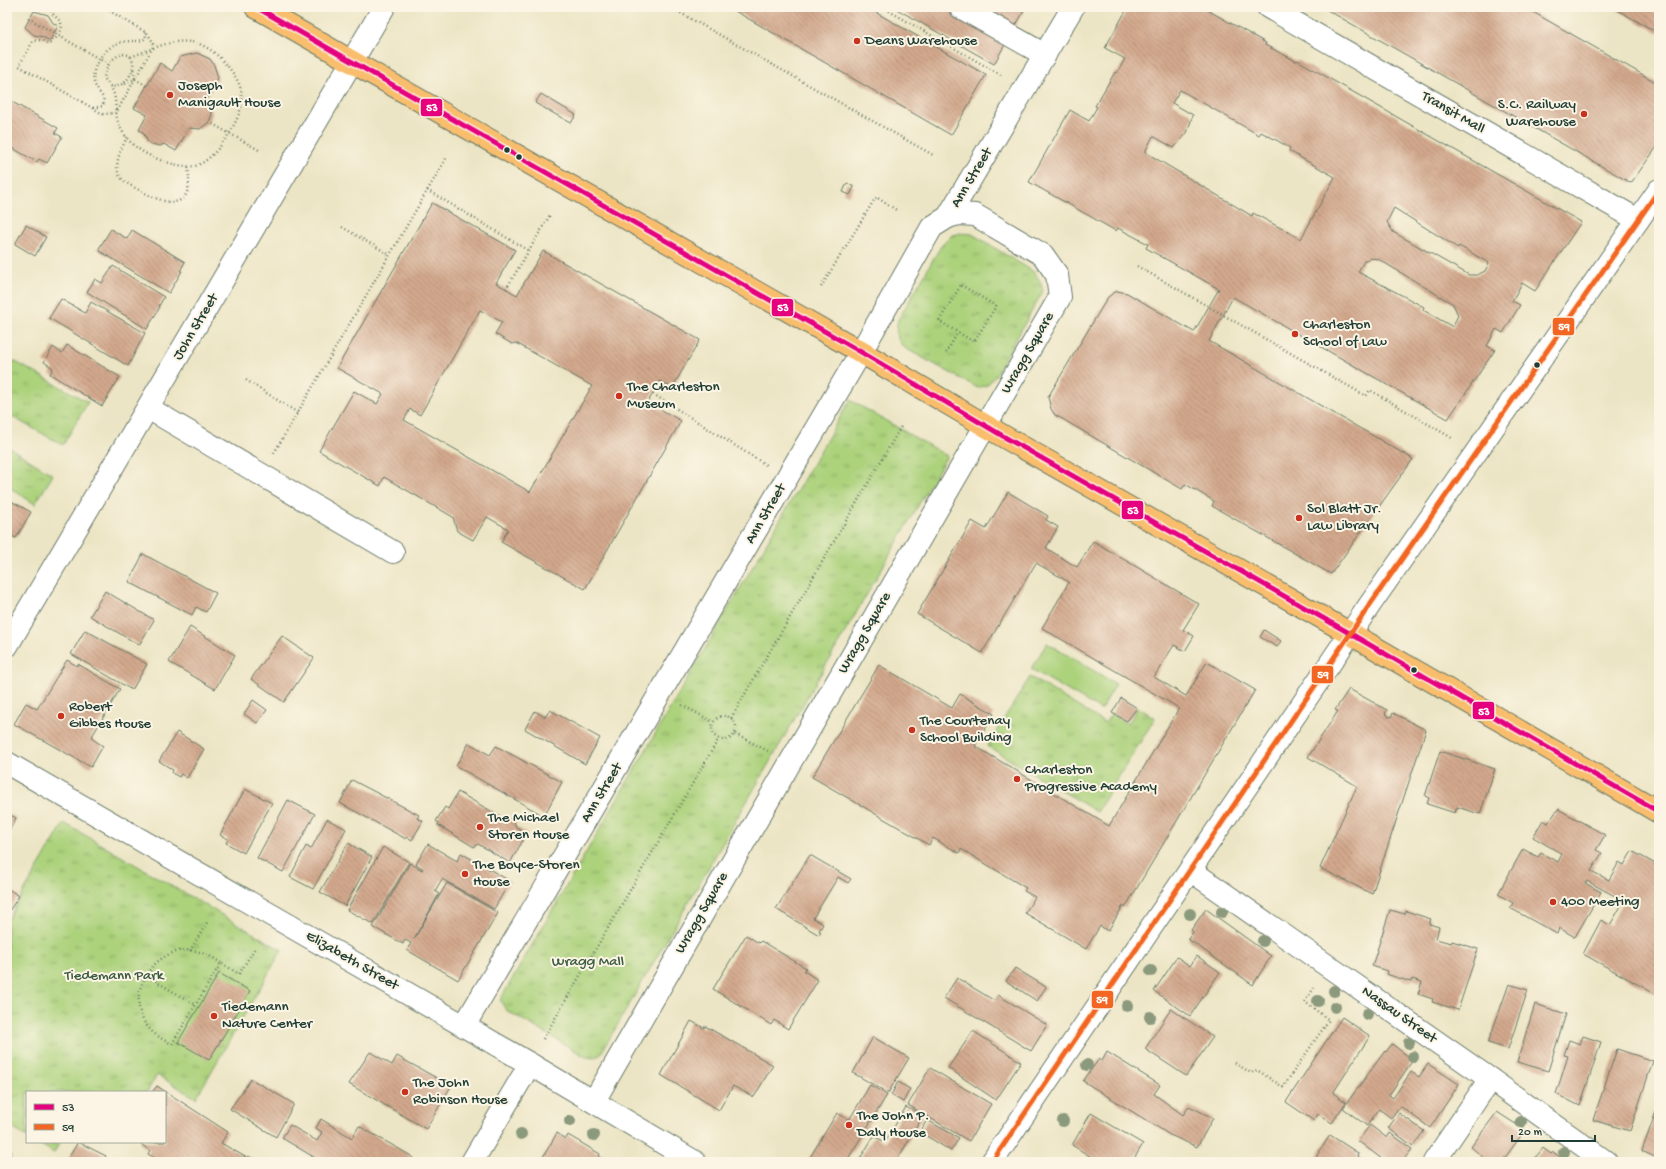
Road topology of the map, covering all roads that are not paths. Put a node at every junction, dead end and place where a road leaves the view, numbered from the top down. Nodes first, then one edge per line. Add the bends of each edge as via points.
1 (256, 7) edge
2 (384, 7) edge
3 (960, 7) edge
4 (1073, 7) edge
5 (1268, 7) edge
6 (1045, 55) junction
7 (352, 62) junction
8 (1659, 190) edge
9 (948, 217) junction
10 (1638, 220) junction
11 (861, 352) junction
12 (148, 408) junction
13 (985, 426) junction
14 (393, 552) dead end
15 (1351, 634) junction
16 (7, 646) edge
17 (7, 763) edge
18 (1659, 812) edge
19 (1190, 870) junction
20 (464, 1026) junction
21 (530, 1064) junction
22 (1490, 1079) junction
23 (594, 1102) junction
24 (472, 1162) edge
25 (695, 1162) edge
26 (992, 1162) edge
27 (1434, 1162) edge
28 (1606, 1162) edge

1 - 7 main road
2 - 7 street, John Street
3 - 6 street
4 - 6 street, Ann Street
5 - 10 street, Transit Mall
6 - 9 street, Ann Street
7 - 11 main road
7 - 12 street, John Street
8 - 10 street
9 - 11 street, Ann Street via 932,227
9 - 13 street, Wragg Square via 959,214 975,215 1043,255 1051,264 1060,284 1060,296
10 - 15 street
11 - 13 main road
11 - 20 street, Ann Street
12 - 14 street
12 - 16 street, John Street
13 - 15 main road
13 - 23 street, Wragg Square
15 - 18 main road
15 - 19 street
17 - 20 street, Elizabeth Street
19 - 22 street, Nassau Street
19 - 26 street
20 - 21 street, Elizabeth Street
21 - 23 street, Elizabeth Street
21 - 24 street
22 - 27 street
22 - 28 street, Nassau Street
23 - 25 street, Elizabeth Street

